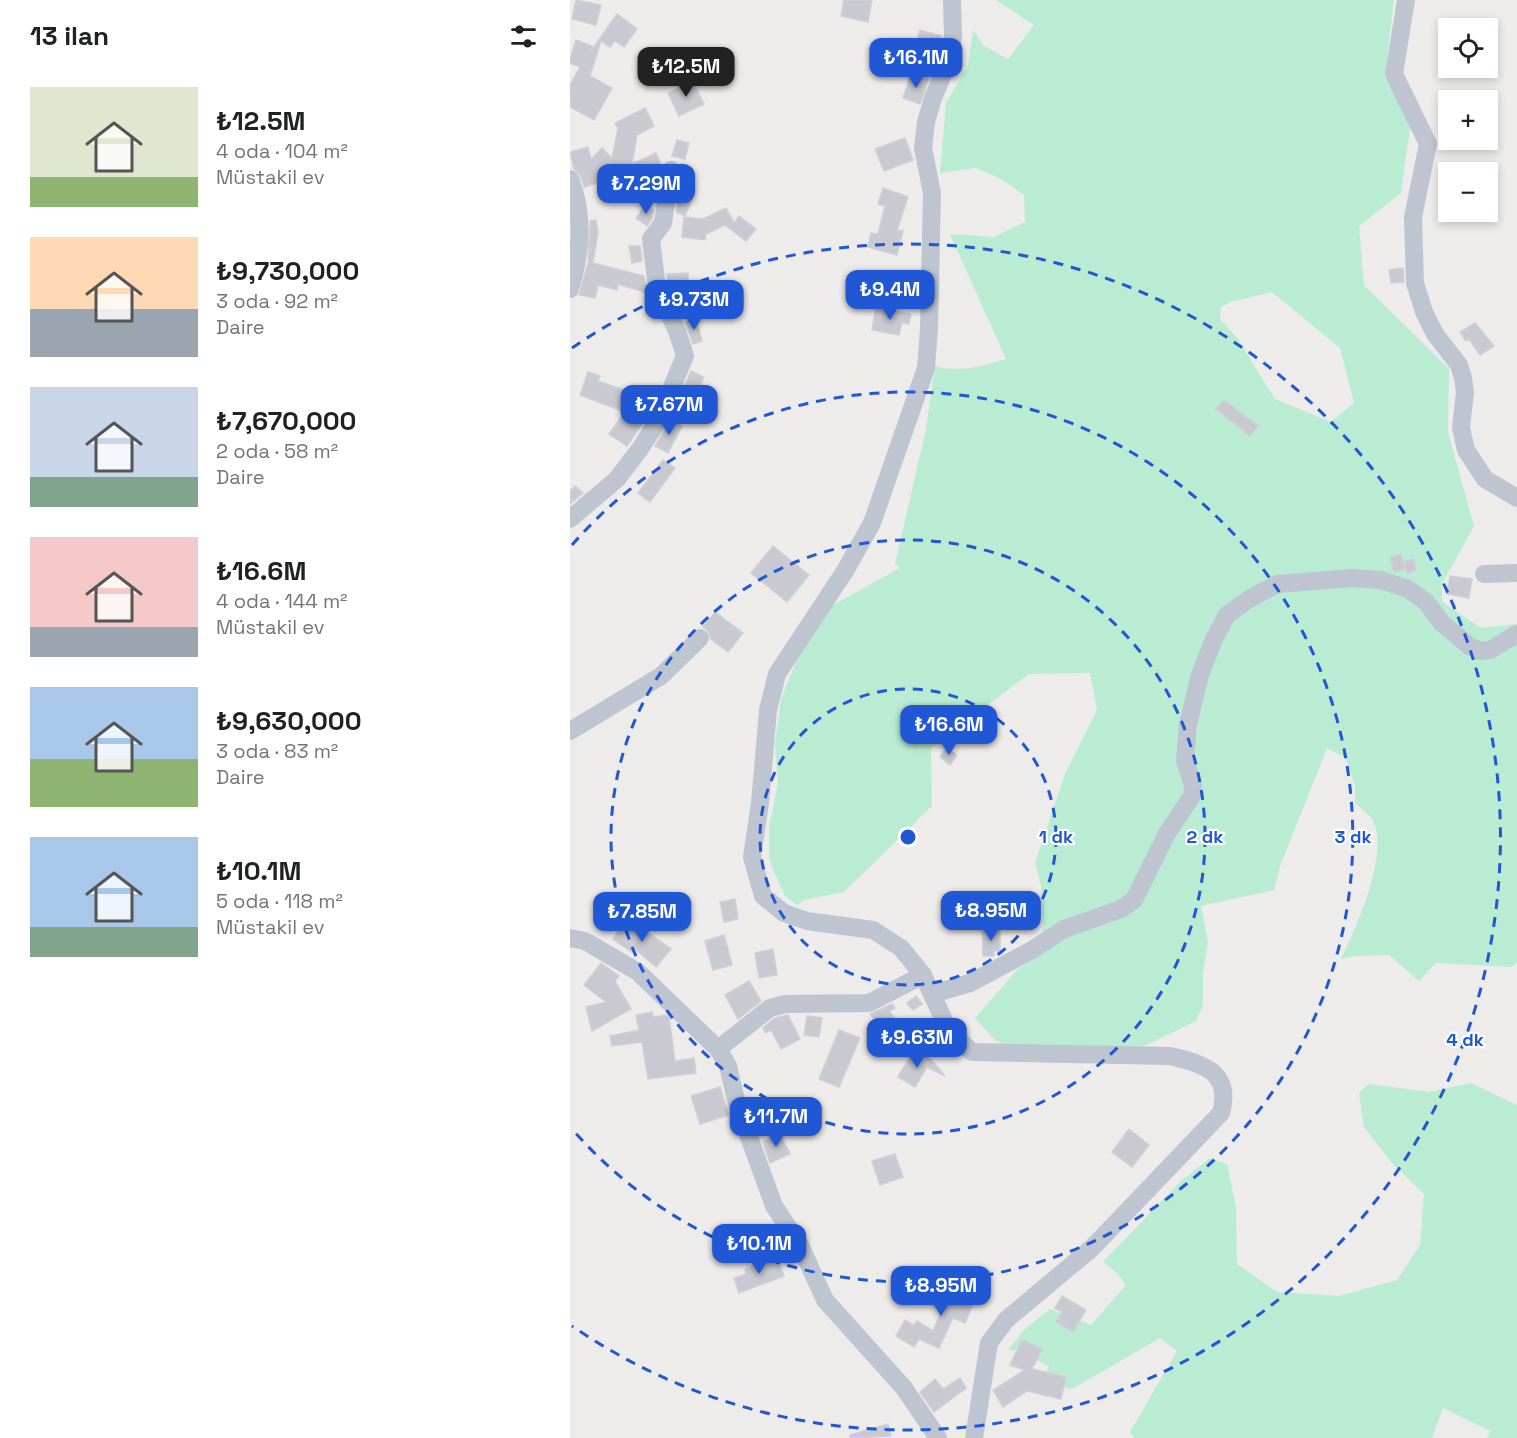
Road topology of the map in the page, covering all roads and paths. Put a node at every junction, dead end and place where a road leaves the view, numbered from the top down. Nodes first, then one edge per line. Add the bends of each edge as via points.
1 (952, 0) edge
2 (1406, 0) edge
3 (670, 170) dead end
4 (570, 179) edge
5 (570, 289) edge
6 (1517, 498) edge
7 (570, 519) edge
8 (1517, 573) edge
9 (1484, 574) dead end
10 (1517, 634) edge
11 (700, 638) dead end
12 (570, 731) edge
13 (570, 938) edge
14 (923, 975) junction
15 (932, 994) junction
16 (718, 1049) junction
17 (938, 1438) edge
18 (975, 1438) edge

1 - 14 street via 950,58 933,98 923,148 932,193 926,368 872,523 777,674 768,710 752,857 763,896 784,913 807,921 873,930 901,948
2 - 6 street via 1394,74 1428,144 1413,217 1415,284 1424,312 1459,365 1463,378 1461,428 1466,450 1485,480
3 - 7 street via 663,223 651,239 657,288 685,356 657,422 640,449 617,479
4 - 5 street via 578,199 580,237
8 - 9 street
10 - 15 street via 1490,650 1480,651 1468,646 1408,589 1381,580 1353,578 1277,584 1249,599 1227,615 1200,675 1188,724 1185,761 1193,785 1192,796 1166,835 1134,900 1121,909 1064,929 970,983
11 - 12 street via 661,676
13 - 16 street via 585,941 639,972
14 - 15 street
14 - 16 street via 869,1003 785,1004 770,1008
15 - 18 street via 949,1031 972,1052 1170,1056 1202,1064 1220,1080 1225,1097 1221,1113 1092,1248 1006,1320 989,1342
16 - 17 street via 728,1066 737,1104 774,1206 800,1245 825,1300 904,1388

